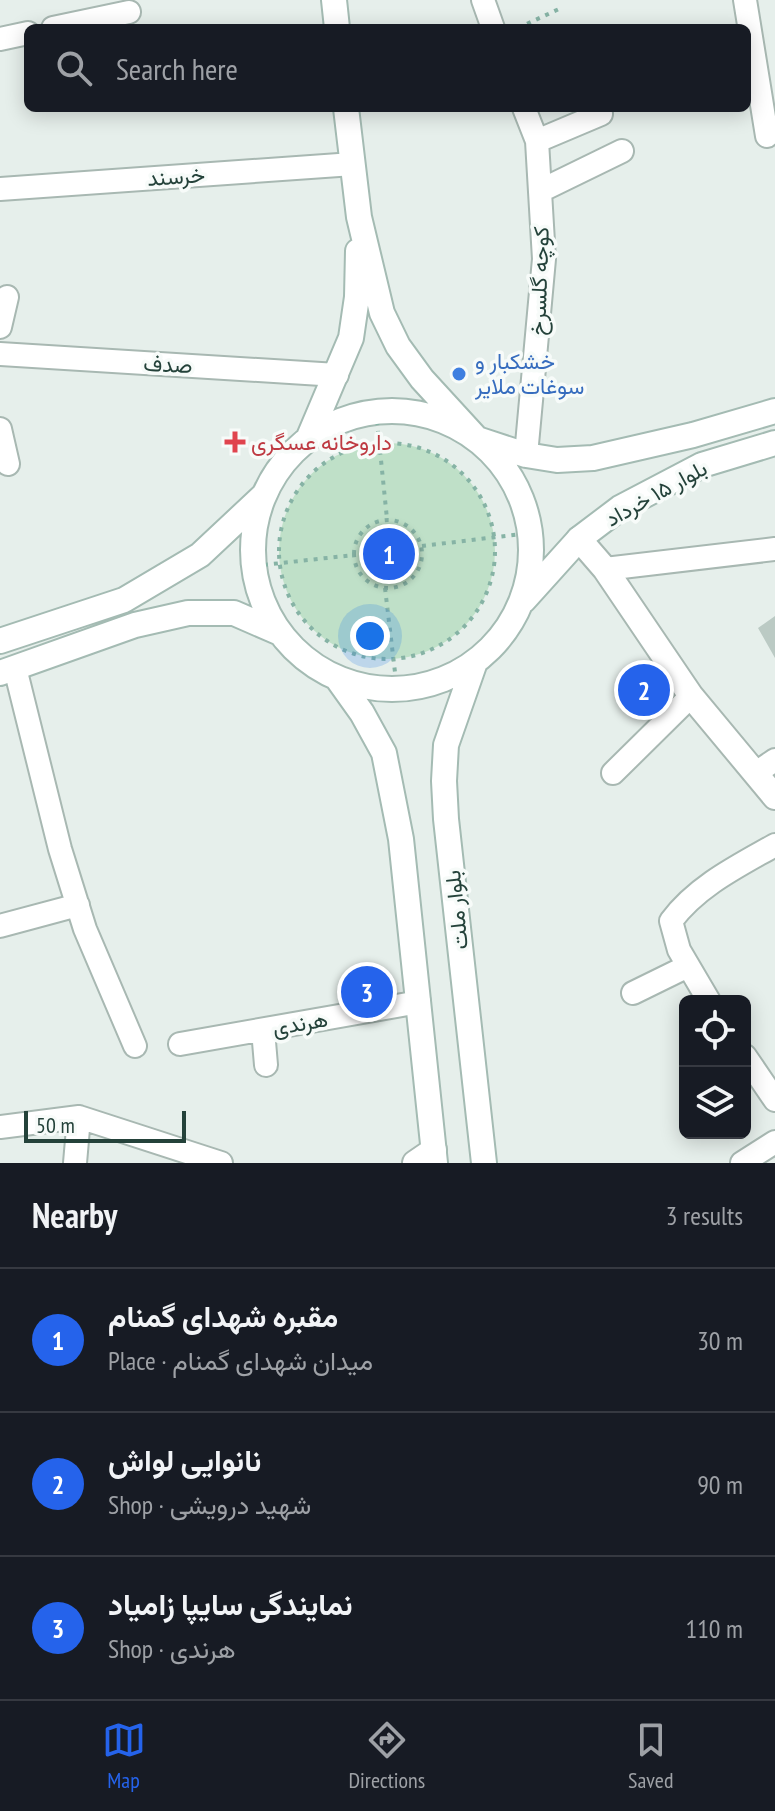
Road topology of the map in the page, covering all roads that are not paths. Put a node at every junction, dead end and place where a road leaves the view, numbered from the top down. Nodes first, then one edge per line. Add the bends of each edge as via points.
1 (334, 0) edge
2 (483, 0) edge
3 (745, 0) edge
4 (129, 12) dead end
5 (72, 24) edge
6 (337, 24) edge
7 (492, 24) edge
8 (747, 24) edge
9 (24, 34) edge
10 (0, 39) edge
11 (751, 62) edge
12 (346, 112) edge
13 (526, 112) edge
14 (601, 114) dead end
15 (767, 136) dead end
16 (537, 141) junction
17 (622, 151) dead end
18 (353, 164) junction
19 (0, 189) edge
20 (540, 191) junction
21 (359, 217) junction
22 (7, 297) dead end
23 (0, 327) edge
24 (0, 354) edge
25 (337, 375) junction
26 (775, 411) edge
27 (0, 429) edge
28 (309, 437) junction
29 (477, 439) junction
30 (775, 443) edge
31 (526, 455) junction
32 (8, 464) dead end
33 (264, 494) junction
34 (579, 539) junction
35 (775, 549) edge
36 (605, 569) junction
37 (520, 605) junction
38 (280, 633) junction
39 (0, 641) edge
40 (475, 662) junction
41 (7, 670) edge
42 (337, 678) junction
43 (691, 696) junction
44 (765, 766) edge
45 (613, 773) dead end
46 (775, 797) edge
47 (775, 845) edge
48 (78, 905) junction
49 (0, 926) edge
50 (688, 966) junction
51 (633, 993) dead end
52 (705, 995) edge
53 (419, 1002) junction
54 (263, 1030) junction
55 (180, 1044) dead end
56 (135, 1046) dead end
57 (266, 1065) dead end
58 (751, 1065) edge
59 (775, 1100) edge
60 (79, 1117) junction
61 (0, 1127) edge
62 (775, 1142) edge
63 (428, 1159) edge
64 (75, 1163) edge
65 (221, 1163) edge
66 (484, 1163) edge
67 (742, 1163) edge

1 - 6 main road
2 - 7 street
3 - 8 street
4 - 5 street
9 - 10 street
11 - 15 street
12 - 18 main road
13 - 16 street, کوچه گلسرخ
14 - 16 street
16 - 20 street, کوچه گلسرخ
17 - 20 street
18 - 19 street, خرسند
18 - 21 main road
20 - 31 street, کوچه گلسرخ via 544,259
21 - 25 main road via 357,297 351,338
21 - 29 main road via 382,313 398,346
22 - 23 street
24 - 25 street, صدف
25 - 28 main road
26 - 31 main road, بلوار ۱۵ خرداد via 593,458
27 - 32 street
28 - 29 main road via 341,420 403,410 455,425
28 - 33 main road via 283,463
29 - 31 main road, بلوار ۱۵ خرداد
29 - 37 main road via 503,465 521,498 530,533 530,570
30 - 34 main road, بلوار ۱۵ خرداد via 702,465 620,508
33 - 38 main road via 254,529 254,566 263,601
33 - 39 main road via 200,555 124,600
34 - 36 main road
34 - 37 main road, بلوار ۱۵ خرداد
35 - 36 street
36 - 43 main road
37 - 40 main road via 501,636
38 - 41 main road via 234,613 188,613 135,625
38 - 42 main road via 306,659
40 - 42 main road via 451,676 397,689
40 - 66 main road, بلوار ملت via 446,745 444,781
41 - 48 street
42 - 53 main road via 384,753 401,839
43 - 44 main road
43 - 45 street
44 - 46 main road
47 - 50 street via 715,880 671,921
48 - 49 street
48 - 56 street
50 - 51 street
50 - 52 street
53 - 54 street, هرندی
53 - 63 main road
54 - 55 street, هرندی
54 - 57 street
58 - 59 street
60 - 61 street
60 - 64 street
60 - 65 street
62 - 67 street

